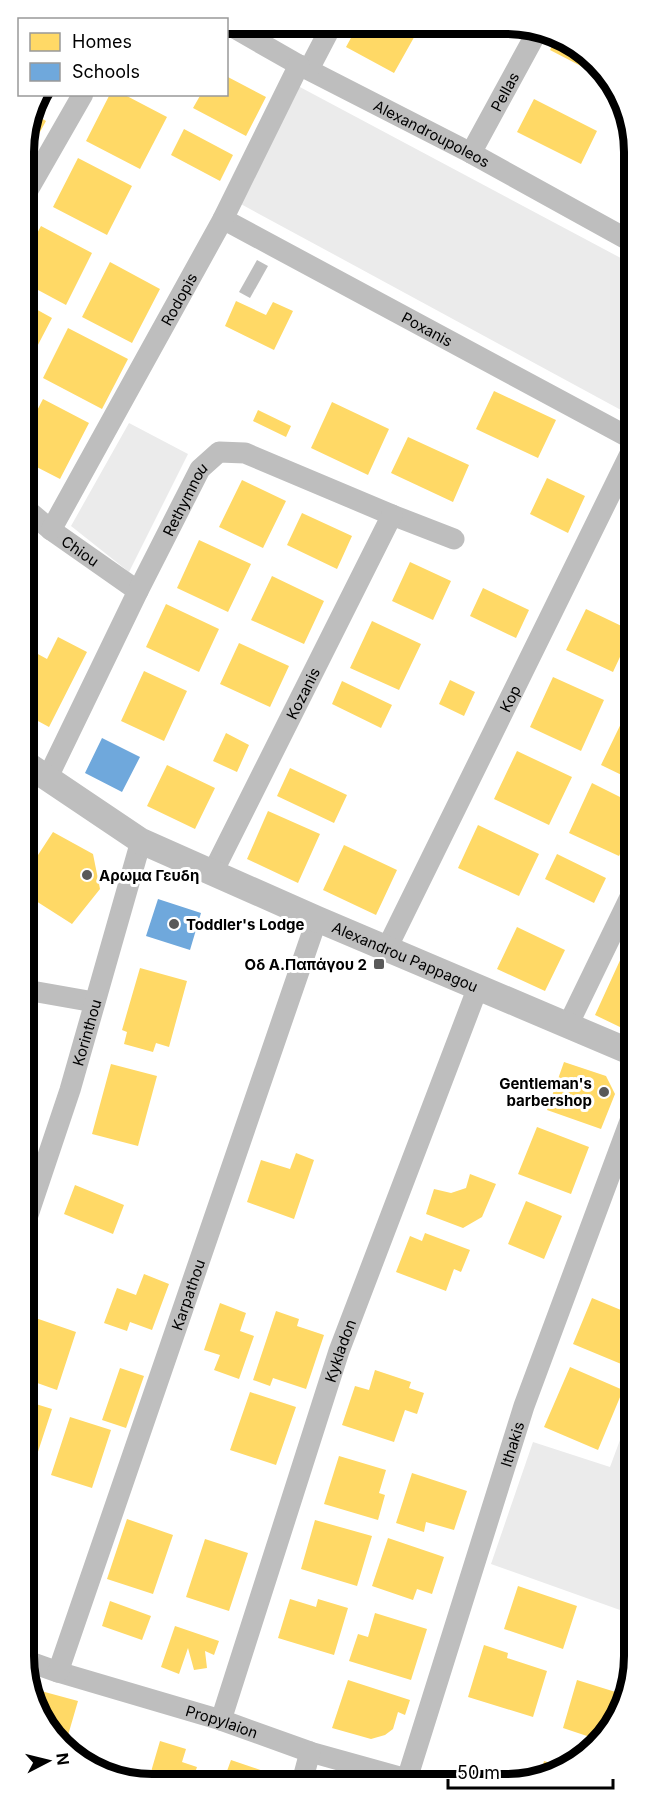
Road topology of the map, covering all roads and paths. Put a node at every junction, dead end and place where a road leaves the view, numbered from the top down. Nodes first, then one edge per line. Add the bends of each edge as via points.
1 (247, 34) edge
2 (326, 34) edge
3 (534, 38) edge
4 (304, 67) junction
5 (82, 96) edge
6 (471, 153) junction
7 (35, 177) edge
8 (223, 219) junction
9 (624, 238) edge
10 (624, 436) edge
11 (624, 467) edge
12 (392, 515) junction
13 (35, 516) edge
14 (51, 530) junction
15 (454, 539) dead end
16 (138, 591) junction
17 (35, 770) edge
18 (47, 779) junction
19 (141, 841) junction
20 (213, 872) junction
21 (623, 911) edge
22 (317, 919) junction
23 (387, 948) junction
24 (478, 987) junction
25 (34, 991) edge
26 (94, 1002) junction
27 (568, 1025) junction
28 (623, 1049) edge
29 (623, 1139) edge
30 (34, 1196) edge
31 (35, 1664) edge
32 (58, 1672) junction
33 (221, 1720) junction
34 (310, 1752) junction
35 (304, 1774) edge
36 (387, 1774) edge
37 (414, 1774) edge

1 - 4 street, Alexandroupoleos
2 - 4 street, Rodopis
3 - 6 street, Pellas
4 - 6 street, Alexandroupoleos
4 - 8 street, Rodopis
5 - 7 street
6 - 9 street, Alexandroupoleos
8 - 10 street, Poxanis
8 - 14 street, Rodopis
11 - 23 street, Kop
12 - 15 street, Rethymnou
12 - 16 street, Rethymnou via 245,453 219,452 200,469
12 - 20 street, Kozanis
13 - 14 street, Chiou
14 - 16 street, Chiou
16 - 18 street, Rethymnou
17 - 18 street, Alexandrou Pappagou
18 - 19 street, Alexandrou Pappagou
19 - 20 street, Alexandrou Pappagou
19 - 26 street, Korinthou
20 - 22 street, Alexandrou Pappagou
21 - 27 street
22 - 23 street, Alexandrou Pappagou
22 - 32 street, Karpathou
23 - 24 street, Alexandrou Pappagou
24 - 27 street, Alexandrou Pappagou
24 - 33 street, Kykladon via 339,1351
25 - 26 street
26 - 30 street, Korinthou
27 - 28 street, Alexandrou Pappagou
29 - 37 street, Ithakis via 524,1406
31 - 32 street, Propylaion
32 - 33 street, Propylaion
33 - 34 street, Propylaion
34 - 35 street
34 - 36 street, Propylaion

